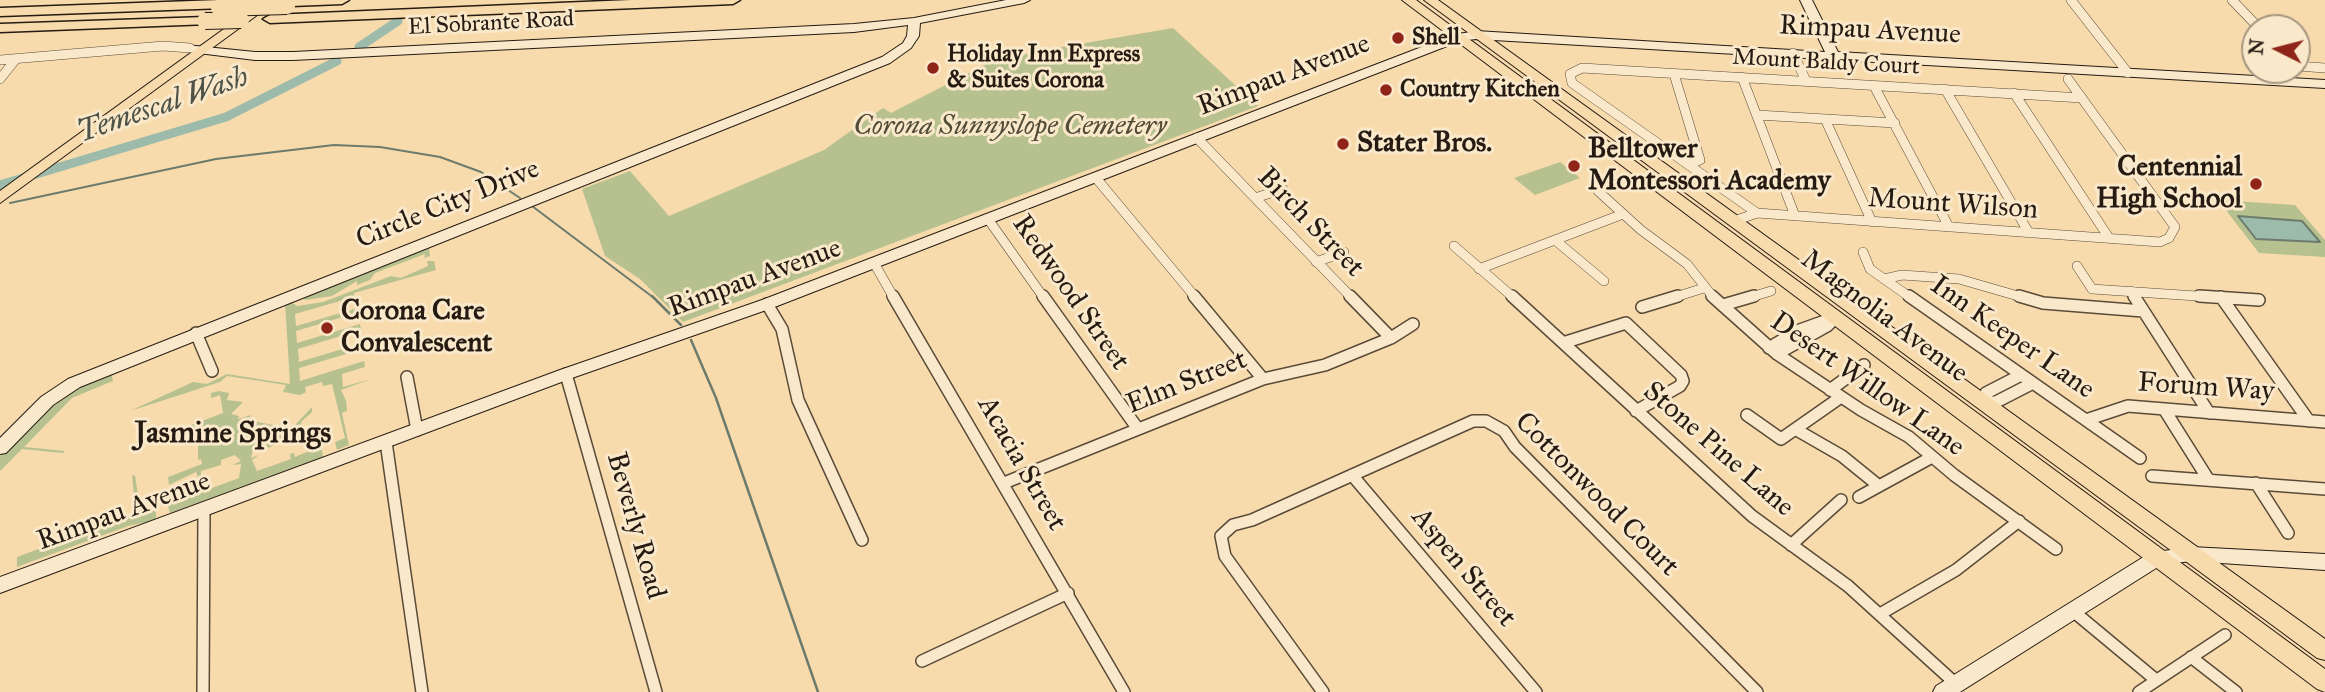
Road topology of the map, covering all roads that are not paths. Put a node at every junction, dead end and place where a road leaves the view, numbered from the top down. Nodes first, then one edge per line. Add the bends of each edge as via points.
1 (52, 0) edge
2 (196, 0) edge
3 (258, 0) edge
4 (342, 0) edge
5 (563, 0) edge
6 (733, 0) edge
7 (1024, 0) edge
8 (1408, 0) edge
9 (1430, 0) edge
10 (1806, 0) edge
11 (2071, 0) edge
12 (2232, 0) edge
13 (448, 4) edge
14 (280, 7) edge
15 (386, 8) junction
16 (0, 12) edge
17 (213, 14) junction
18 (2246, 14) edge
19 (243, 20) joint
20 (914, 22) junction
21 (0, 28) edge
22 (1476, 35) junction
23 (0, 38) edge
24 (1457, 38) junction
25 (196, 49) junction
26 (1793, 53) junction
27 (1833, 55) junction
28 (16, 59) junction
29 (0, 60) edge
30 (2128, 73) junction
31 (1675, 74) junction
32 (1742, 77) junction
33 (0, 79) edge
34 (2068, 79) dead end
35 (1806, 81) junction
36 (2325, 84) edge
37 (1874, 86) junction
38 (1945, 89) junction
39 (2014, 93) junction
40 (2082, 98) junction
41 (1586, 113) junction
42 (1757, 115) junction
43 (1825, 119) junction
44 (1570, 120) junction
45 (1895, 123) junction
46 (1197, 138) junction
47 (1691, 164) junction
48 (1096, 177) junction
49 (0, 187) edge
50 (1283, 189) dead end
51 (1598, 191) dead end
52 (0, 198) edge
53 (1255, 198) junction
54 (1757, 213) junction
55 (1623, 215) junction
56 (1795, 216) junction
57 (988, 219) junction
58 (1734, 221) junction
59 (1871, 222) junction
60 (1949, 226) junction
61 (2029, 233) junction
62 (2109, 238) junction
63 (1555, 240) junction
64 (1454, 246) dead end
65 (1344, 251) dead end
66 (1863, 252) dead end
67 (1316, 262) junction
68 (874, 263) junction
69 (2077, 266) dead end
70 (1479, 269) junction
71 (1884, 279) junction
72 (1604, 281) dead end
73 (1704, 288) junction
74 (1771, 291) dead end
75 (2131, 291) junction
76 (2221, 297) junction
77 (2259, 300) dead end
78 (767, 304) junction
79 (1723, 305) junction
80 (1642, 307) dead end
81 (1855, 308) junction
82 (2143, 311) junction
83 (1836, 317) junction
84 (1413, 324) dead end
85 (195, 333) junction
86 (1391, 338) junction
87 (1566, 342) junction
88 (1773, 351) junction
89 (1864, 365) dead end
90 (212, 371) dead end
91 (566, 374) junction
92 (2021, 375) junction
93 (407, 377) dead end
94 (1263, 379) junction
95 (2033, 383) junction
96 (1830, 390) junction
97 (1841, 397) junction
98 (1982, 402) junction
99 (2164, 409) junction
100 (1636, 411) junction
101 (2208, 412) junction
102 (1961, 413) junction
103 (1747, 415) dead end
104 (2086, 420) junction
105 (2309, 421) junction
106 (2325, 422) edge
107 (1138, 429) junction
108 (1795, 429) junction
109 (417, 430) junction
110 (386, 442) junction
111 (0, 448) edge
112 (1932, 457) junction
113 (2140, 458) dead end
114 (1352, 475) junction
115 (2152, 476) dead end
116 (2207, 479) junction
117 (1004, 483) junction
118 (2256, 483) junction
119 (1879, 485) junction
120 (2325, 489) edge
121 (1859, 497) dead end
122 (1841, 500) dead end
123 (204, 511) junction
124 (2019, 521) junction
125 (2288, 533) dead end
126 (862, 540) dead end
127 (1791, 545) junction
128 (2056, 550) dead end
129 (2192, 554) junction
130 (2157, 558) junction
131 (2325, 562) edge
132 (0, 588) edge
133 (1068, 593) junction
134 (2073, 611) junction
135 (1880, 614) junction
136 (2225, 635) dead end
137 (2325, 651) edge
138 (2191, 657) junction
139 (922, 661) dead end
140 (2156, 680) junction
141 (2325, 682) edge
142 (1949, 688) edge
143 (204, 692) edge
144 (422, 692) edge
145 (656, 692) edge
146 (1124, 692) edge
147 (1323, 692) edge
148 (1536, 692) edge
149 (1757, 692) edge
150 (2139, 692) edge
151 (2236, 692) edge

1 - 16 highway
2 - 16 highway
3 - 25 main road
4 - 14 highway
5 - 13 highway
6 - 13 highway
7 - 20 main road, El Sobrante Road
8 - 24 main road, Magnolia Avenue
9 - 22 main road, Magnolia Avenue
10 - 27 main road
11 - 30 street
12 - 18 street
13 - 15 highway
14 - 15 highway
14 - 15 highway
14 - 17 highway, bridge
14 - 19 highway
14 - 25 main road
16 - 17 highway
17 - 19 highway, bridge
17 - 21 highway
17 - 23 highway
20 - 25 main road, El Sobrante Road via 293,56
20 - 85 main road, Circle City Drive via 907,45 886,60
22 - 24 main road, Rimpau Avenue
22 - 26 main road, Rimpau Avenue
22 - 41 main road, Magnolia Avenue
24 - 44 main road, Magnolia Avenue
24 - 46 main road, Rimpau Avenue
25 - 28 street, El Sobrante Road via 163,46
25 - 49 main road
25 - 52 main road
26 - 27 main road, Rimpau Avenue
26 - 35 street
27 - 30 main road, Rimpau Avenue
28 - 29 street, El Sobrante Road
28 - 33 street
30 - 36 main road, Rimpau Avenue
31 - 32 street, Mount Baldy Court
31 - 47 street via 1700,160
31 - 47 street, Mount Baldy Court via 1582,68 1570,74 1572,83
32 - 35 street, Mount Baldy Court
32 - 42 street
34 - 40 street
35 - 37 street, Mount Baldy Court
37 - 38 street, Mount Baldy Court
37 - 45 street
38 - 39 street, Mount Baldy Court
38 - 61 street
39 - 40 street, Mount Baldy Court
39 - 62 street
40 - 62 street, Mount Wilson via 2175,227 2160,242
41 - 44 main road
41 - 58 main road, Magnolia Avenue
42 - 43 street
42 - 56 street
43 - 45 street
43 - 59 street
44 - 83 main road, Magnolia Avenue
45 - 60 street
46 - 48 main road, Rimpau Avenue
46 - 53 street, Birch Street
47 - 54 street
48 - 57 main road, Rimpau Avenue
48 - 94 street
50 - 53 street
51 - 55 street, Desert Willow Lane
53 - 67 street, Birch Street
54 - 56 street, Mount Wilson
54 - 58 street, Mount Wilson
55 - 63 street
55 - 73 street, Desert Willow Lane via 1687,264
56 - 59 street, Mount Wilson
57 - 68 main road, Rimpau Avenue
57 - 107 street, Redwood Street
58 - 81 main road, Magnolia Avenue
59 - 60 street, Mount Wilson
60 - 61 street, Mount Wilson
61 - 62 street, Mount Wilson
63 - 70 street
63 - 72 street
64 - 70 street, Stone Pine Lane
65 - 67 street
66 - 71 street, Inn Keeper Lane via 1870,270
67 - 86 street, Birch Street
68 - 78 main road, Rimpau Avenue
68 - 117 street, Acacia Street
69 - 75 street via 2092,289
70 - 87 street, Stone Pine Lane
71 - 82 street via 1902,275 1959,279 2043,303
71 - 92 street, Inn Keeper Lane
73 - 79 street, Desert Willow Lane
73 - 80 street
74 - 79 street
75 - 76 street
75 - 82 street
76 - 77 street
76 - 105 street
78 - 91 main road, Rimpau Avenue
78 - 126 street via 782,329 798,400
79 - 88 street, Desert Willow Lane
81 - 83 main road
81 - 98 main road, Magnolia Avenue
82 - 101 street
83 - 88 street via 1827,326
83 - 102 main road, Magnolia Avenue
84 - 86 street, Elm Street
85 - 90 street
85 - 111 main road, Circle City Drive via 59,391
86 - 94 street, Elm Street via 1325,365
87 - 100 street, Stone Pine Lane
87 - 100 street via 1626,323 1681,375 1680,386
88 - 96 street, Desert Willow Lane
89 - 96 street
91 - 109 main road, Rimpau Avenue
91 - 145 street, Beverly Road
92 - 95 street, Inn Keeper Lane
92 - 98 street via 1986,393
93 - 109 street
94 - 107 street, Elm Street
95 - 98 street via 1996,402
95 - 104 street, Inn Keeper Lane
96 - 97 street, Desert Willow Lane
97 - 108 street
97 - 112 street, Desert Willow Lane via 1909,437
98 - 102 main road
98 - 129 main road, Magnolia Avenue
99 - 101 street, Forum Way
99 - 104 street, Forum Way via 2115,408
99 - 116 street
100 - 127 street, Stone Pine Lane via 1752,516
101 - 105 street, Forum Way
102 - 130 main road, Magnolia Avenue
103 - 108 street via 1782,439
104 - 113 street, Inn Keeper Lane
105 - 106 street, Forum Way
107 - 117 street, Elm Street
108 - 119 street via 1842,456
109 - 110 main road, Rimpau Avenue
110 - 123 main road, Rimpau Avenue
110 - 144 street
112 - 119 street
112 - 124 street, Desert Willow Lane
114 - 147 street, Cottonwood Court via 1233,525 1221,537 1225,556
114 - 148 street, Aspen Street
114 - 149 street, Cottonwood Court via 1473,421 1486,421 1504,431
115 - 116 street
116 - 118 street
117 - 133 street, Acacia Street
118 - 120 street
118 - 125 street
119 - 121 street
122 - 127 street
123 - 132 main road, Rimpau Avenue
123 - 143 street
124 - 128 street, Desert Willow Lane
124 - 135 street via 1956,570
127 - 135 street, Stone Pine Lane
129 - 130 main road
129 - 131 main road
129 - 137 main road, Magnolia Avenue
130 - 134 main road
130 - 141 main road, Magnolia Avenue
133 - 139 street
133 - 146 street, Acacia Street
134 - 140 street
134 - 142 main road
135 - 142 street, Stone Pine Lane
136 - 138 street
138 - 140 street
138 - 151 street
140 - 150 street

